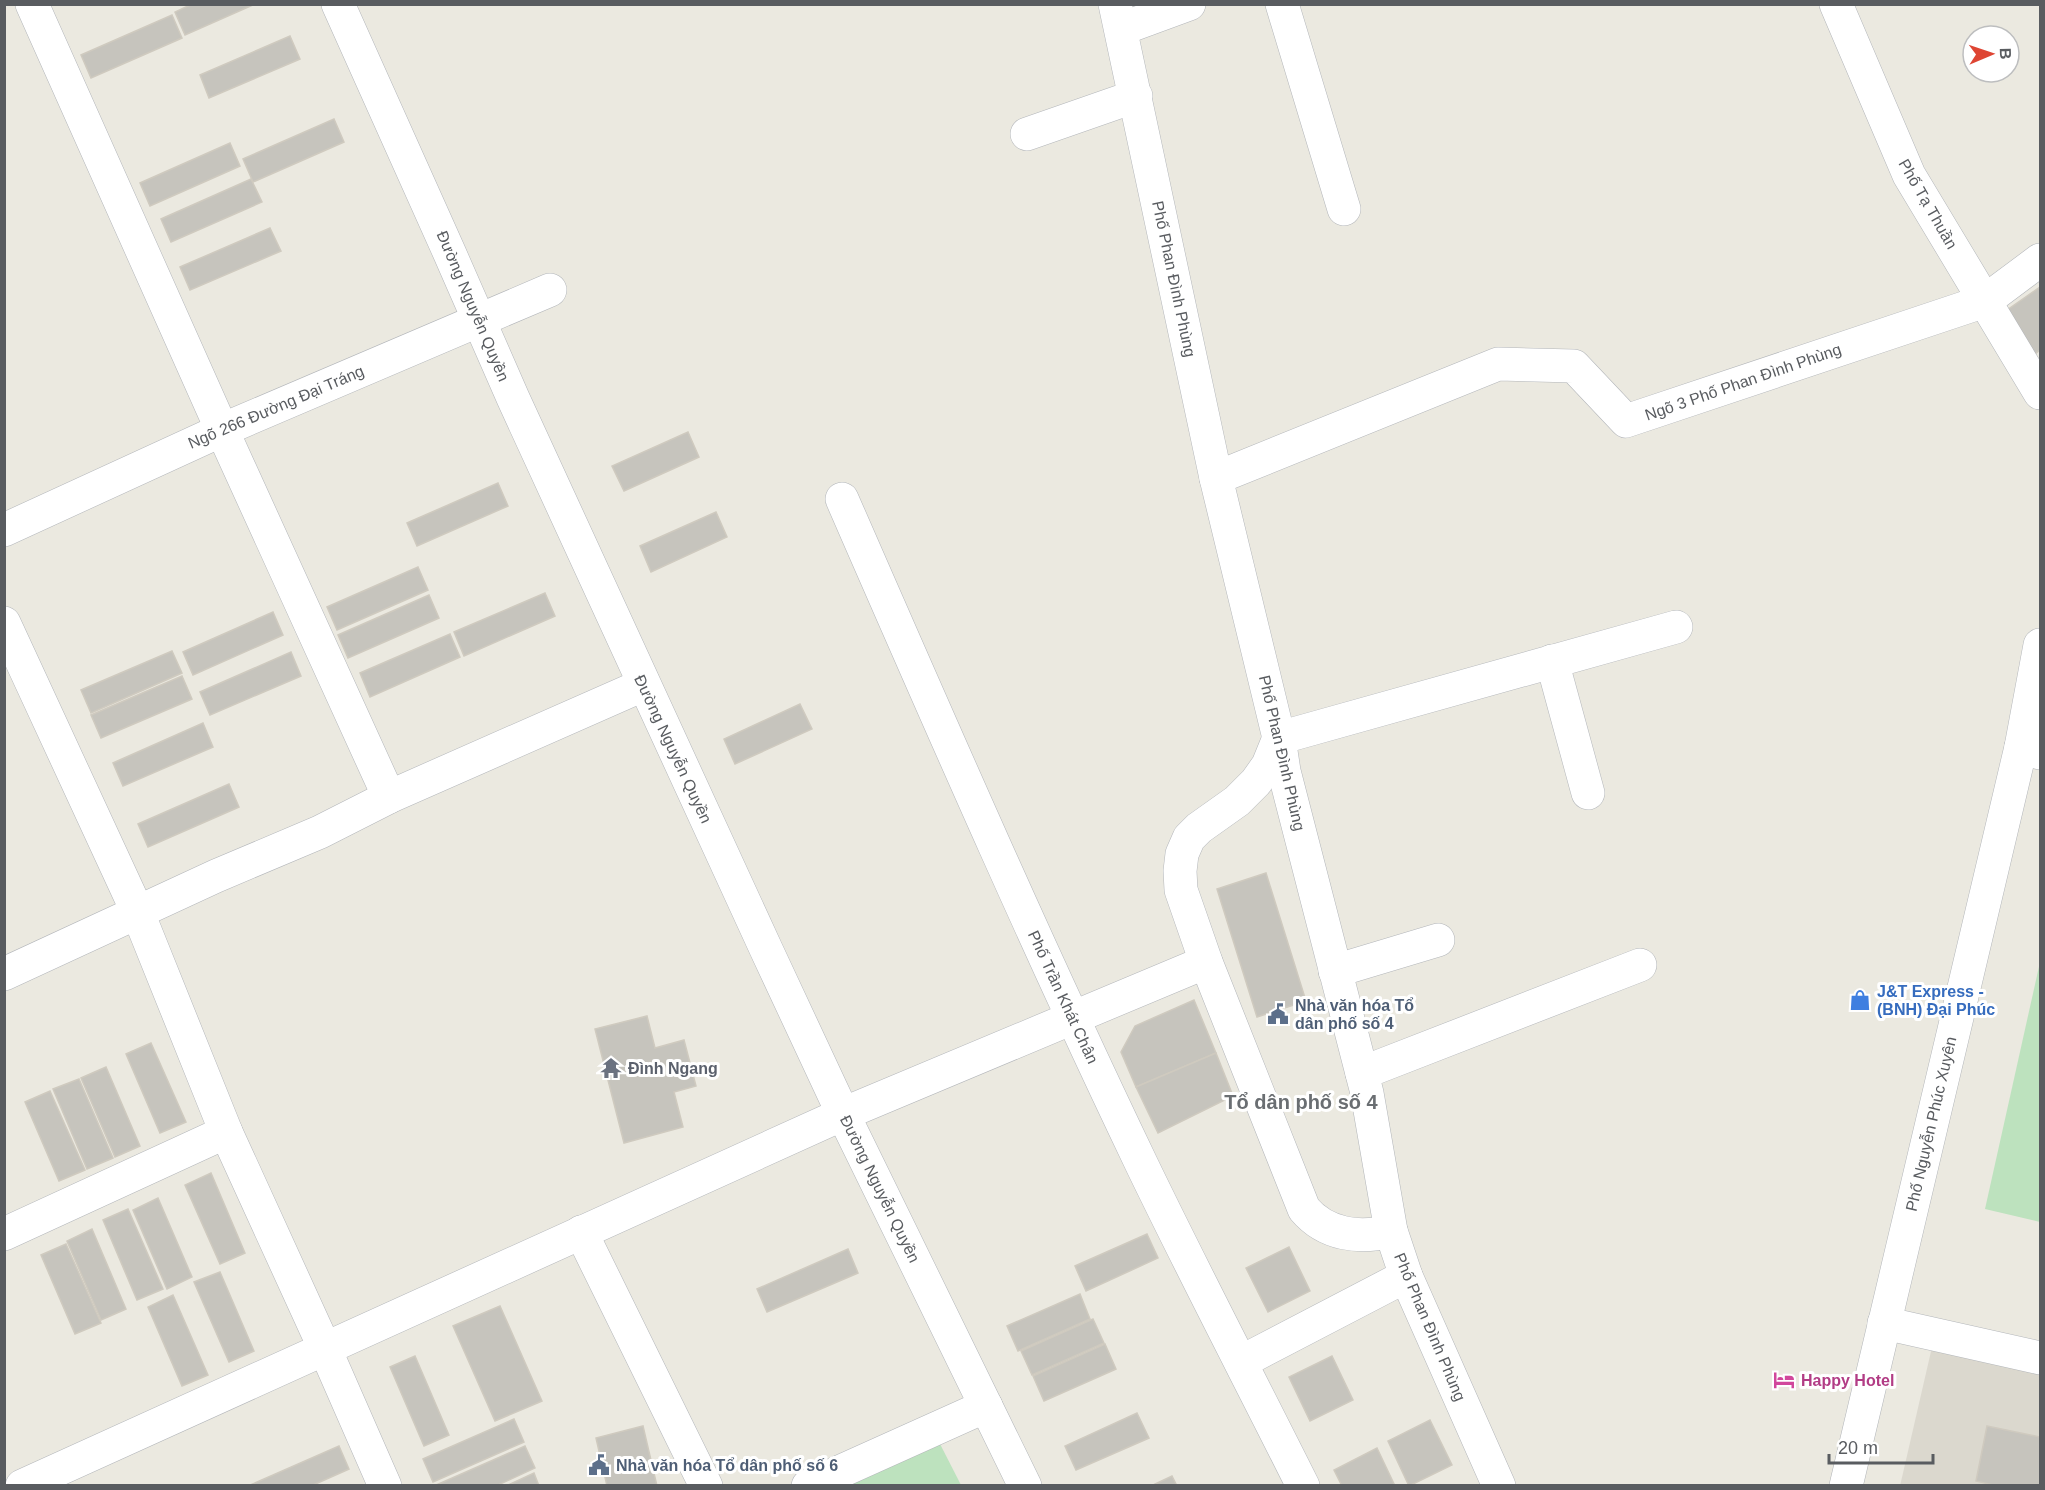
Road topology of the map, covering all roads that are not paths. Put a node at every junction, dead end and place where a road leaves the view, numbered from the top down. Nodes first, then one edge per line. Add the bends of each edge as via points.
1 (32, 4) edge
2 (338, 4) edge
3 (1189, 4) edge
4 (1282, 4) edge
5 (1836, 4) edge
6 (1118, 17) edge
7 (1136, 96) junction
8 (1028, 134) dead end
9 (1344, 209) dead end
10 (2040, 260) edge
11 (550, 290) dead end
12 (1985, 301) junction
13 (478, 321) junction
14 (2040, 393) edge
15 (222, 429) junction
16 (1216, 478) junction
17 (842, 499) dead end
18 (4, 530) edge
19 (4, 623) edge
20 (1676, 627) dead end
21 (2040, 645) edge
22 (1552, 661) junction
23 (643, 685) junction
24 (1280, 738) junction
25 (2031, 750) edge
26 (1588, 793) dead end
27 (389, 797) junction
28 (138, 913) junction
29 (1438, 940) dead end
30 (1206, 962) junction
31 (1640, 965) dead end
32 (1335, 970) junction
33 (4, 974) edge
34 (1073, 1019) junction
35 (1362, 1073) junction
36 (843, 1114) junction
37 (226, 1132) junction
38 (1391, 1231) junction
39 (582, 1232) junction
40 (4, 1234) edge
41 (1406, 1276) junction
42 (1884, 1323) junction
43 (325, 1348) junction
44 (2040, 1358) edge
45 (1241, 1362) junction
46 (986, 1406) junction
47 (22, 1485) edge
48 (385, 1485) edge
49 (706, 1485) edge
50 (808, 1485) edge
51 (1025, 1485) edge
52 (1304, 1485) edge
53 (1499, 1485) edge
54 (1846, 1485) edge

1 - 15 street
2 - 13 street, Đường Nguyễn Quyền
3 - 6 street
4 - 9 street
5 - 12 street, Phố Tạ Thuần via 1909,175
6 - 7 street, Phố Phan Đình Phùng
7 - 8 street
7 - 16 street, Phố Phan Đình Phùng
10 - 12 street
11 - 13 street, Ngõ 266 Đường Đại Tráng
12 - 14 street, Phố Tạ Thuần
12 - 16 street, Ngõ 3 Phố Phan Đình Phùng via 1626,421 1574,366 1498,364
13 - 15 street, Ngõ 266 Đường Đại Tráng
13 - 23 street, Đường Nguyễn Quyền
15 - 18 street, Ngõ 266 Đường Đại Tráng
15 - 27 street
16 - 24 street, Phố Phan Đình Phùng
17 - 34 street, Phố Trần Khát Chân
19 - 28 street
20 - 22 street
21 - 25 street, Phố Nguyễn Phúc Xuyên
22 - 24 street
22 - 26 street
23 - 27 street
23 - 36 street, Đường Nguyễn Quyền
24 - 30 street via 1256,782 1200,828 1182,854 1181,890
24 - 32 street, Phố Phan Đình Phùng via 1284,771
25 - 42 street, Phố Nguyễn Phúc Xuyên
27 - 28 street
28 - 33 street
28 - 37 street
29 - 32 street
30 - 34 street
30 - 38 street via 1304,1209 1312,1219 1336,1232
31 - 35 street
32 - 35 street, Phố Phan Đình Phùng
34 - 36 street
34 - 45 street, Phố Trần Khát Chân
35 - 38 street, Phố Phan Đình Phùng
36 - 39 street
36 - 46 street, Đường Nguyễn Quyền
37 - 40 street
37 - 43 street
38 - 41 street, Phố Phan Đình Phùng
39 - 43 street
39 - 49 street
41 - 45 street
41 - 53 street, Phố Phan Đình Phùng
42 - 44 street
42 - 54 street, Phố Nguyễn Phúc Xuyên
43 - 47 street
43 - 48 street
45 - 52 street, Phố Trần Khát Chân
46 - 50 street
46 - 51 street, Đường Nguyễn Quyền

